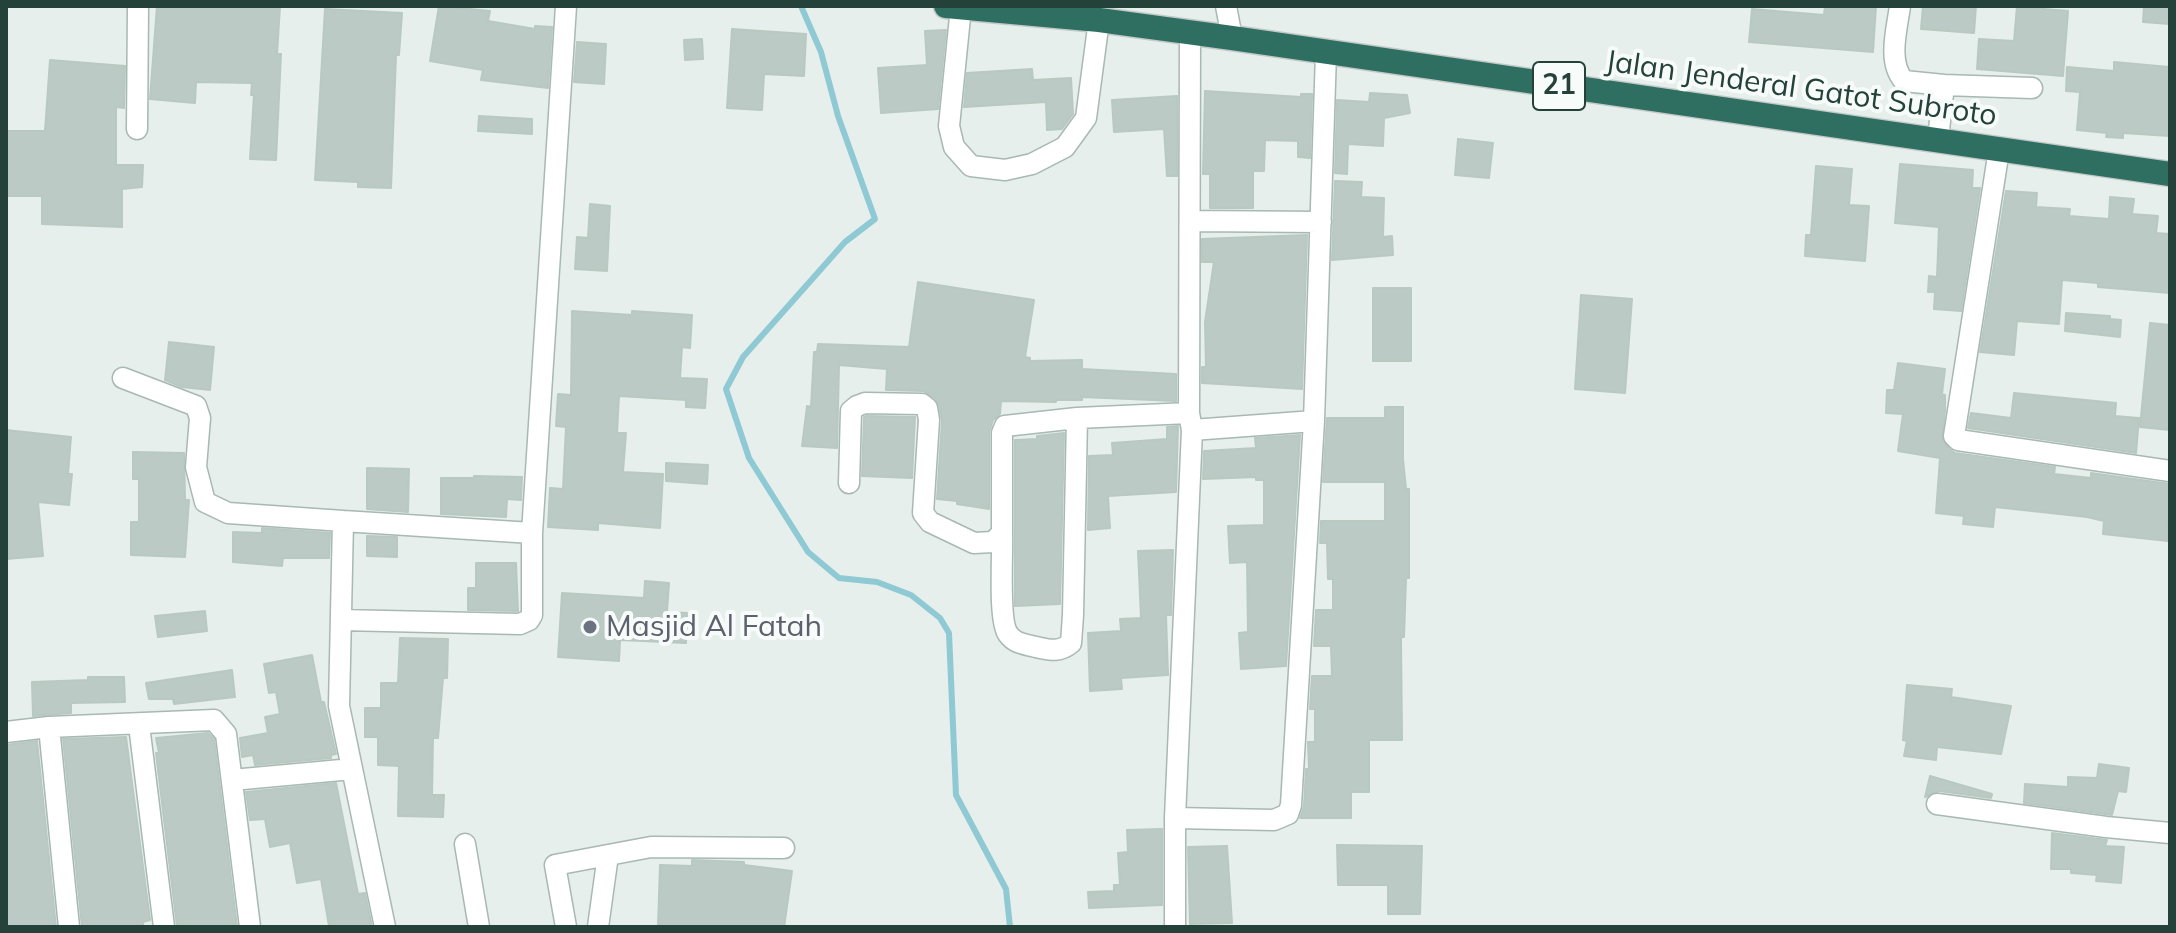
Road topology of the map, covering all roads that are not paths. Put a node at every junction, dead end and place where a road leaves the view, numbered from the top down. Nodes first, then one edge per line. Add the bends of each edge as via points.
1 (138, 6) edge
2 (566, 6) edge
3 (1226, 6) edge
4 (1900, 6) edge
5 (953, 7) edge
6 (1099, 20) junction
7 (1190, 33) junction
8 (1232, 38) junction
9 (1326, 53) junction
10 (1944, 85) junction
11 (2032, 88) dead end
12 (137, 129) dead end
13 (1938, 139) junction
14 (1999, 150) junction
15 (2170, 174) edge
16 (1191, 221) junction
17 (1321, 222) junction
18 (123, 378) dead end
19 (1077, 418) junction
20 (1314, 421) junction
21 (1191, 422) junction
22 (2170, 471) edge
23 (849, 483) dead end
24 (343, 521) junction
25 (532, 533) junction
26 (1002, 533) junction
27 (341, 620) junction
28 (139, 725) junction
29 (49, 727) junction
30 (6, 732) edge
31 (352, 769) junction
32 (232, 780) junction
33 (1937, 804) dead end
34 (1175, 818) junction
35 (2170, 833) edge
36 (465, 844) dead end
37 (784, 848) dead end
38 (608, 855) junction
39 (69, 927) edge
40 (164, 927) edge
41 (250, 927) edge
42 (385, 927) edge
43 (479, 927) edge
44 (566, 927) edge
45 (598, 927) edge
46 (1175, 927) edge

1 - 12 street
2 - 25 street
3 - 8 street
4 - 10 street via 1894,61 1898,75 1904,81
5 - 6 highway, Jalan Jenderal Gatot Subroto / 21
5 - 6 street via 949,126 954,147 971,166 1005,170 1032,164 1065,147 1086,118
6 - 7 highway, Jalan Jenderal Gatot Subroto / 21
7 - 8 highway, Jalan Jenderal Gatot Subroto / 21
7 - 16 street
8 - 9 highway, Jalan Jenderal Gatot Subroto / 21
9 - 13 highway, Jalan Jenderal Gatot Subroto / 21
9 - 17 street
10 - 11 street
10 - 13 street
13 - 14 highway, Jalan Jenderal Gatot Subroto / 21
14 - 15 highway, Jalan Jenderal Gatot Subroto / 21
14 - 22 street via 1954,436
16 - 17 street
16 - 21 street
17 - 20 street
18 - 24 street via 196,406 196,467 205,502 228,513
19 - 21 street
19 - 26 street via 1005,426
19 - 26 street via 1073,615 1071,643 1065,649 1016,643 1006,632
20 - 21 street
20 - 34 street via 1288,814 1274,820
21 - 34 street
23 - 26 street via 851,411 865,403 922,404 929,420 923,513 930,522 974,543 993,542
24 - 25 street
24 - 27 street
25 - 27 street via 529,620
27 - 31 street via 339,706
28 - 29 street
28 - 32 street via 214,720 226,734
28 - 40 street
29 - 30 street
29 - 39 street
31 - 32 street
31 - 42 street
32 - 41 street
33 - 35 street
34 - 46 street
36 - 43 street
37 - 38 street via 651,847
38 - 44 street via 555,865
38 - 45 street

